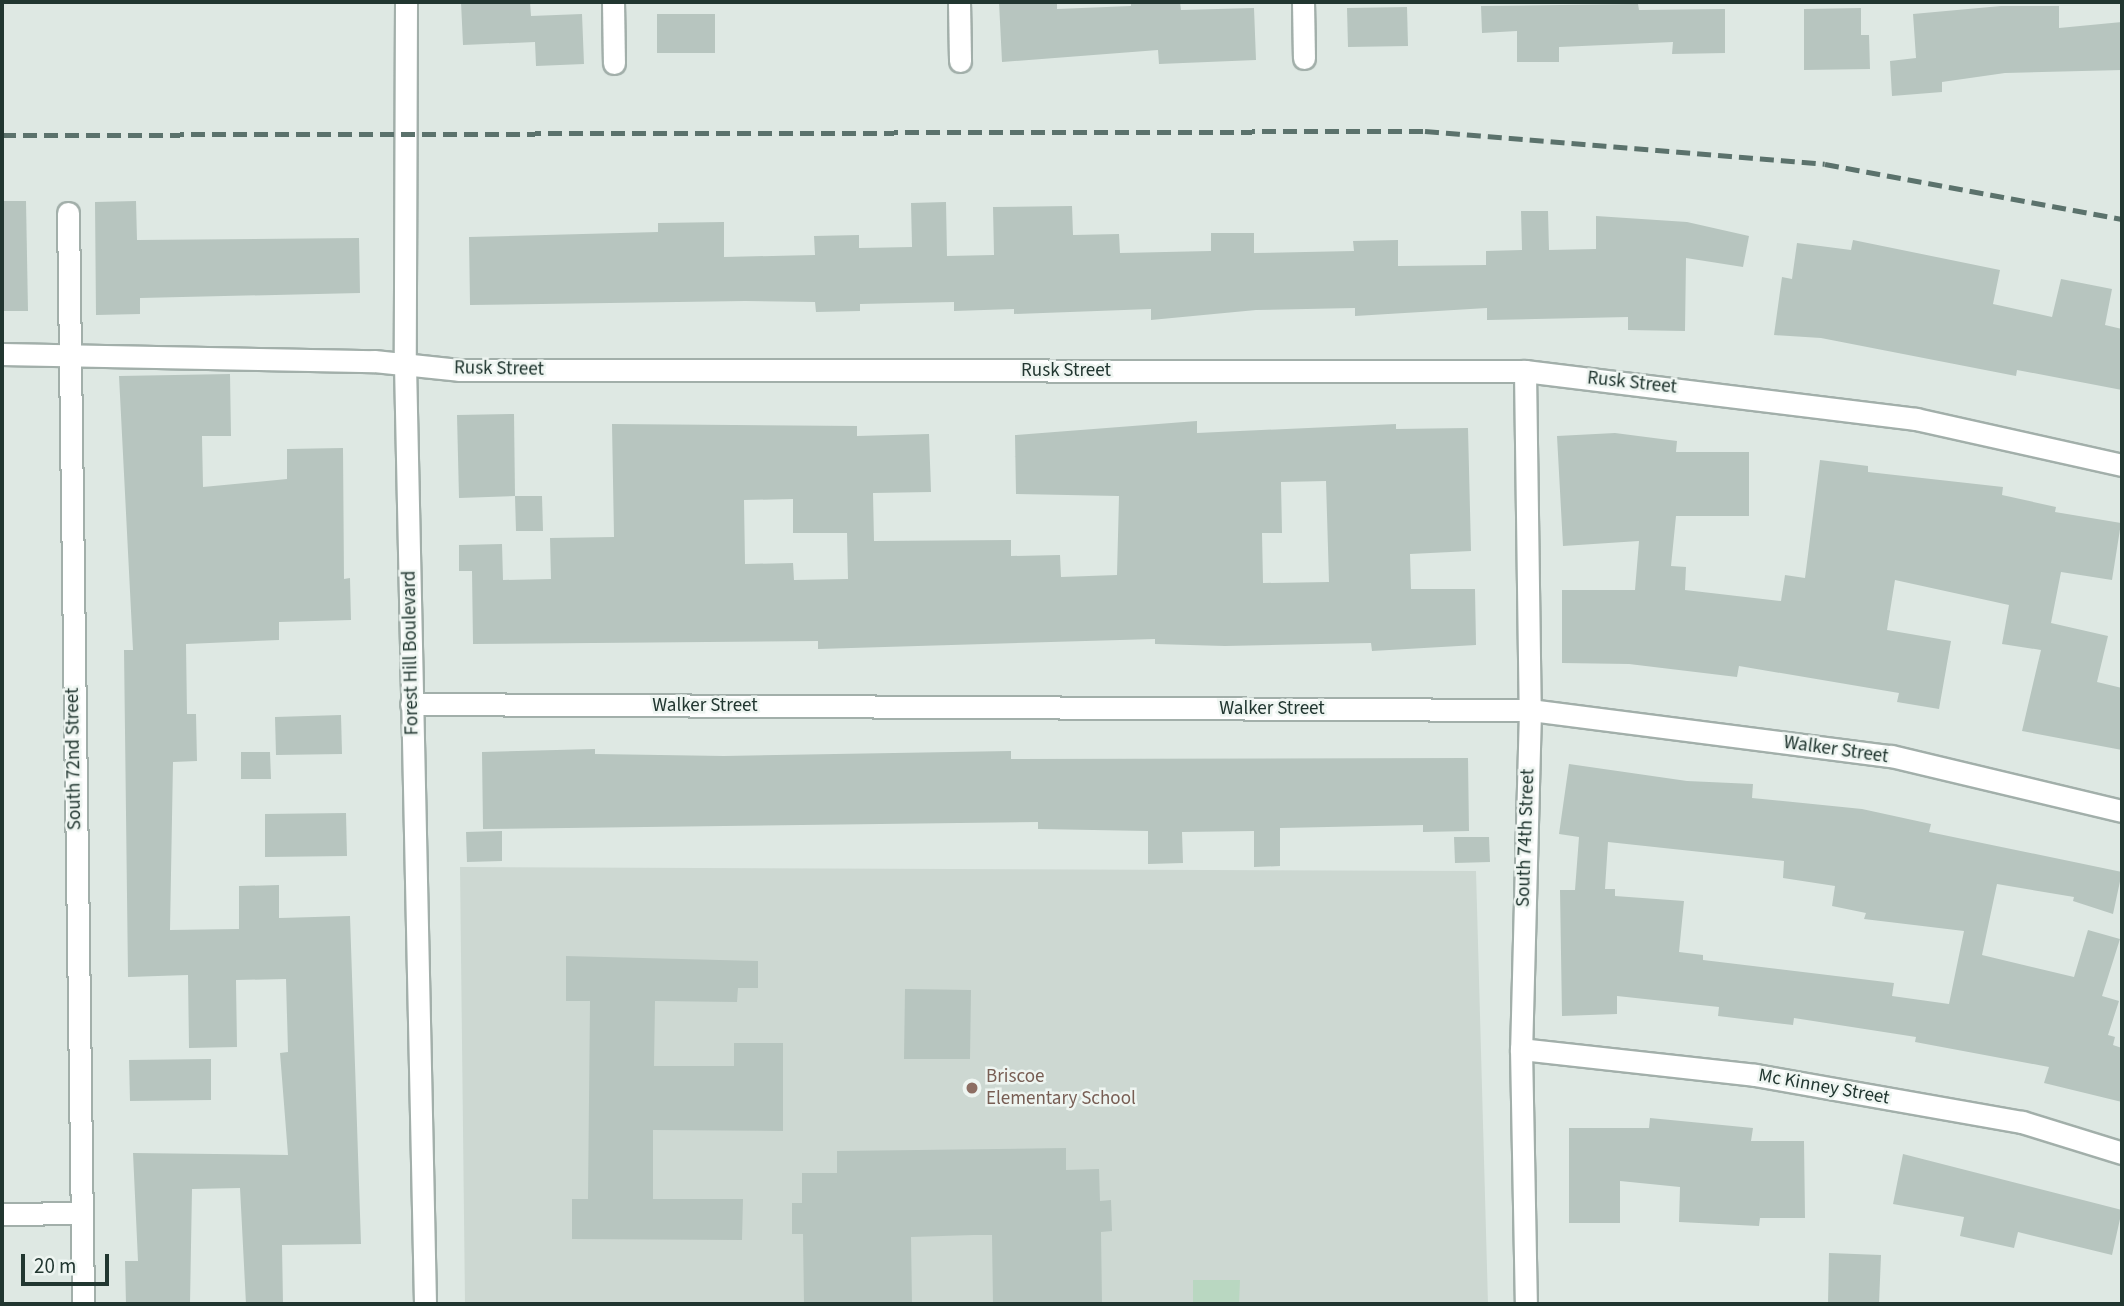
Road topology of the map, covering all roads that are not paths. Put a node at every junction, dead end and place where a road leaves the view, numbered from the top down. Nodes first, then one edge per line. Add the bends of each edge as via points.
1 (406, 2) edge
2 (613, 2) edge
3 (959, 2) edge
4 (1303, 2) edge
5 (1304, 58) dead end
6 (960, 61) dead end
7 (614, 63) dead end
8 (68, 213) dead end
9 (2, 354) edge
10 (69, 354) junction
11 (405, 364) junction
12 (1525, 371) junction
13 (2122, 464) edge
14 (411, 704) junction
15 (1530, 710) junction
16 (2122, 811) edge
17 (1521, 1049) junction
18 (2122, 1153) edge
19 (80, 1213) junction
20 (2, 1214) edge
21 (83, 1304) edge
22 (425, 1304) edge
23 (1526, 1304) edge

1 - 11 street, Forest Hill Boulevard
2 - 7 street
3 - 6 street
4 - 5 street
8 - 10 street, South 72nd Street
9 - 10 street, Rusk Street
10 - 11 street, Rusk Street
10 - 19 street, South 72nd Street
11 - 12 street, Rusk Street via 459,370
11 - 14 street, Forest Hill Boulevard
12 - 13 street, Rusk Street via 1916,419
12 - 15 street, South 74th Street
14 - 15 street, Walker Street
14 - 22 street, Forest Hill Boulevard
15 - 16 street, Walker Street via 1891,756
15 - 17 street, South 74th Street
17 - 18 street, Mc Kinney Street via 1782,1080 2022,1122
17 - 23 street, South 74th Street
19 - 20 street
19 - 21 street, South 72nd Street

